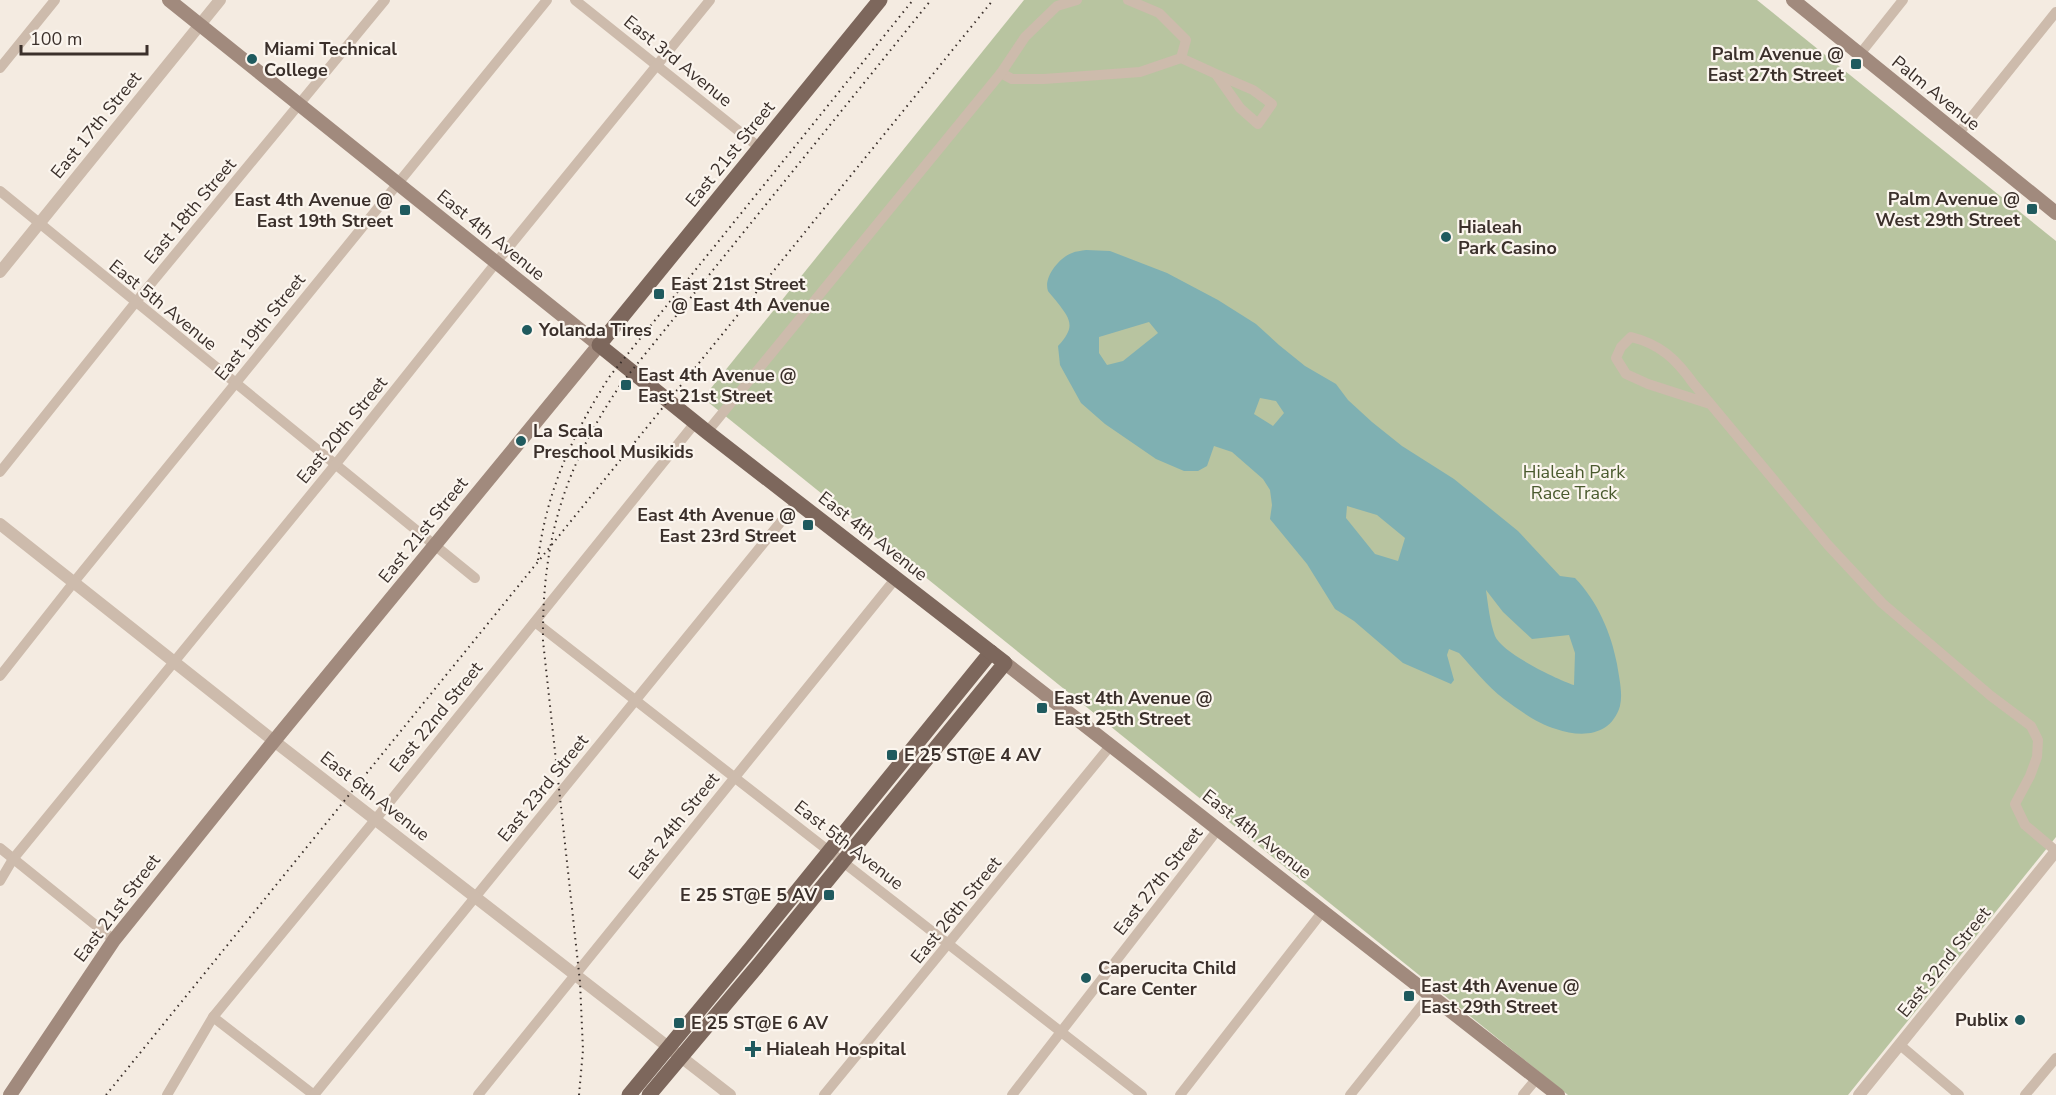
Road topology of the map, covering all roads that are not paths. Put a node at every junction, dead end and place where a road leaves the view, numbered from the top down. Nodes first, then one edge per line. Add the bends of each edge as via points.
1 (55, 0) edge
2 (169, 0) edge
3 (220, 0) edge
4 (385, 0) edge
5 (548, 0) edge
6 (575, 0) edge
7 (710, 0) edge
8 (880, 0) edge
9 (1077, 0) edge
10 (1128, 0) edge
11 (1793, 0) edge
12 (1903, 0) edge
13 (2056, 12) edge
14 (200, 25) junction
15 (1860, 54) junction
16 (1181, 58) junction
17 (657, 66) junction
18 (0, 68) edge
19 (1001, 73) junction
20 (1216, 74) junction
21 (299, 105) junction
22 (1958, 134) junction
23 (760, 148) junction
24 (398, 185) junction
25 (0, 191) edge
26 (2056, 213) edge
27 (39, 224) junction
28 (495, 264) junction
29 (0, 272) edge
30 (135, 303) junction
31 (599, 345) junction
32 (235, 384) junction
33 (1710, 404) junction
34 (701, 427) junction
35 (335, 465) junction
36 (0, 472) edge
37 (797, 502) junction
38 (0, 524) edge
39 (435, 546) junction
40 (475, 578) dead end
41 (896, 578) junction
42 (74, 582) junction
43 (535, 622) junction
44 (991, 652) junction
45 (174, 663) junction
46 (1005, 663) junction
47 (0, 676) edge
48 (635, 700) junction
49 (274, 741) junction
50 (1111, 745) junction
51 (736, 777) junction
52 (375, 819) junction
53 (1219, 828) junction
54 (0, 849) edge
55 (830, 850) junction
56 (2056, 851) edge
57 (13, 859) junction
58 (844, 861) junction
59 (0, 881) edge
60 (476, 897) junction
61 (1323, 911) junction
62 (114, 940) junction
63 (949, 945) junction
64 (574, 975) junction
65 (1430, 995) junction
66 (213, 1017) junction
67 (1062, 1032) junction
68 (1900, 1045) junction
69 (669, 1047) junction
70 (682, 1057) junction
71 (2056, 1058) edge
72 (1537, 1078) junction
73 (10, 1095) edge
74 (167, 1095) edge
75 (314, 1095) edge
76 (478, 1095) edge
77 (629, 1095) edge
78 (649, 1095) edge
79 (729, 1095) edge
80 (824, 1095) edge
81 (1012, 1095) edge
82 (1142, 1095) edge
83 (1180, 1095) edge
84 (1350, 1095) edge
85 (1523, 1095) edge
86 (1558, 1095) edge
87 (1860, 1095) edge
88 (1959, 1095) edge
89 (2025, 1095) edge

1 - 18 street
2 - 14 main road, East 4th Avenue
3 - 14 street, East 17th Street
4 - 21 street, East 18th Street
5 - 24 street, East 19th Street
6 - 17 street, East 3rd Avenue
7 - 17 street, East 20th Street
8 - 23 main road, East 21st Street
9 - 19 street, East 22nd Street via 1057,6 1025,37
10 - 16 street via 1159,13 1186,40
11 - 15 main road, Palm Avenue
12 - 15 street
13 - 22 street
14 - 21 main road, East 4th Avenue
14 - 27 street, East 17th Street
15 - 22 main road, Palm Avenue
16 - 19 street via 1140,72 1100,76 1012,79
16 - 20 street
17 - 23 street, East 3rd Avenue
17 - 28 street, East 20th Street
19 - 34 street, East 22nd Street
20 - 20 street via 1272,104 1258,124 1240,108
21 - 24 main road, East 4th Avenue
21 - 30 street, East 18th Street
22 - 26 main road, Palm Avenue
23 - 31 main road, East 21st Street
24 - 28 main road, East 4th Avenue
24 - 32 street, East 19th Street
25 - 27 street, East 5th Avenue
27 - 29 street, East 17th Street
27 - 30 street, East 5th Avenue
28 - 31 main road, East 4th Avenue
28 - 35 street, East 20th Street
30 - 32 street, East 5th Avenue
30 - 36 street, East 18th Street
31 - 34 main road, East 4th Avenue
31 - 39 main road, East 21st Street
32 - 35 street, East 5th Avenue
32 - 42 street, East 19th Street
33 - 33 street via 1678,362 1659,348 1631,337 1622,347 1616,358 1626,374
33 - 56 street via 1882,603 2031,726 2038,740 2037,757 2015,804 2025,825
34 - 37 main road, East 4th Avenue
34 - 43 street, East 22nd Street
35 - 39 street, East 5th Avenue
35 - 45 street, East 20th Street
37 - 41 main road, East 4th Avenue
37 - 48 street, East 23rd Street
38 - 42 street, East 6th Avenue
39 - 40 street, East 5th Avenue
39 - 49 main road, East 21st Street
41 - 44 main road, East 4th Avenue
41 - 51 street, East 24th Street
42 - 45 street, East 6th Avenue
42 - 47 street, East 19th Street
43 - 48 street, East 5th Avenue
43 - 52 street, East 22nd Street
44 - 46 main road, East 4th Avenue
44 - 55 main road
45 - 49 street, East 6th Avenue
45 - 57 street, East 20th Street
46 - 50 main road, East 4th Avenue
46 - 58 main road
48 - 51 street, East 5th Avenue
48 - 60 street, East 23rd Street
49 - 52 street, East 6th Avenue
49 - 62 main road, East 21st Street
50 - 53 main road, East 4th Avenue
50 - 63 street, East 26th Street
51 - 55 street, East 5th Avenue
51 - 64 street, East 24th Street
52 - 60 street, East 6th Avenue
52 - 66 street, East 22nd Street
53 - 61 main road, East 4th Avenue
53 - 67 street, East 27th Street
54 - 57 street
55 - 58 street, East 5th Avenue
55 - 69 main road
56 - 68 street, East 32nd Street
57 - 59 street, East 20th Street
57 - 62 street
58 - 63 street, East 5th Avenue
58 - 70 main road
60 - 64 street, East 6th Avenue
60 - 75 street, East 23rd Street
61 - 65 main road, East 4th Avenue
61 - 83 street
62 - 73 main road, East 21st Street
63 - 67 street, East 5th Avenue
63 - 80 street, East 26th Street
64 - 69 street, East 6th Avenue
64 - 76 street, East 24th Street
65 - 72 main road, East 4th Avenue
65 - 84 street
66 - 74 street, East 22nd Street
66 - 75 street
67 - 81 street, East 27th Street
67 - 82 street, East 5th Avenue
68 - 87 street, East 32nd Street
68 - 88 street
69 - 70 street, East 6th Avenue
69 - 77 main road
70 - 78 main road
70 - 79 street, East 6th Avenue
71 - 89 street
72 - 85 street
72 - 86 main road, East 4th Avenue

